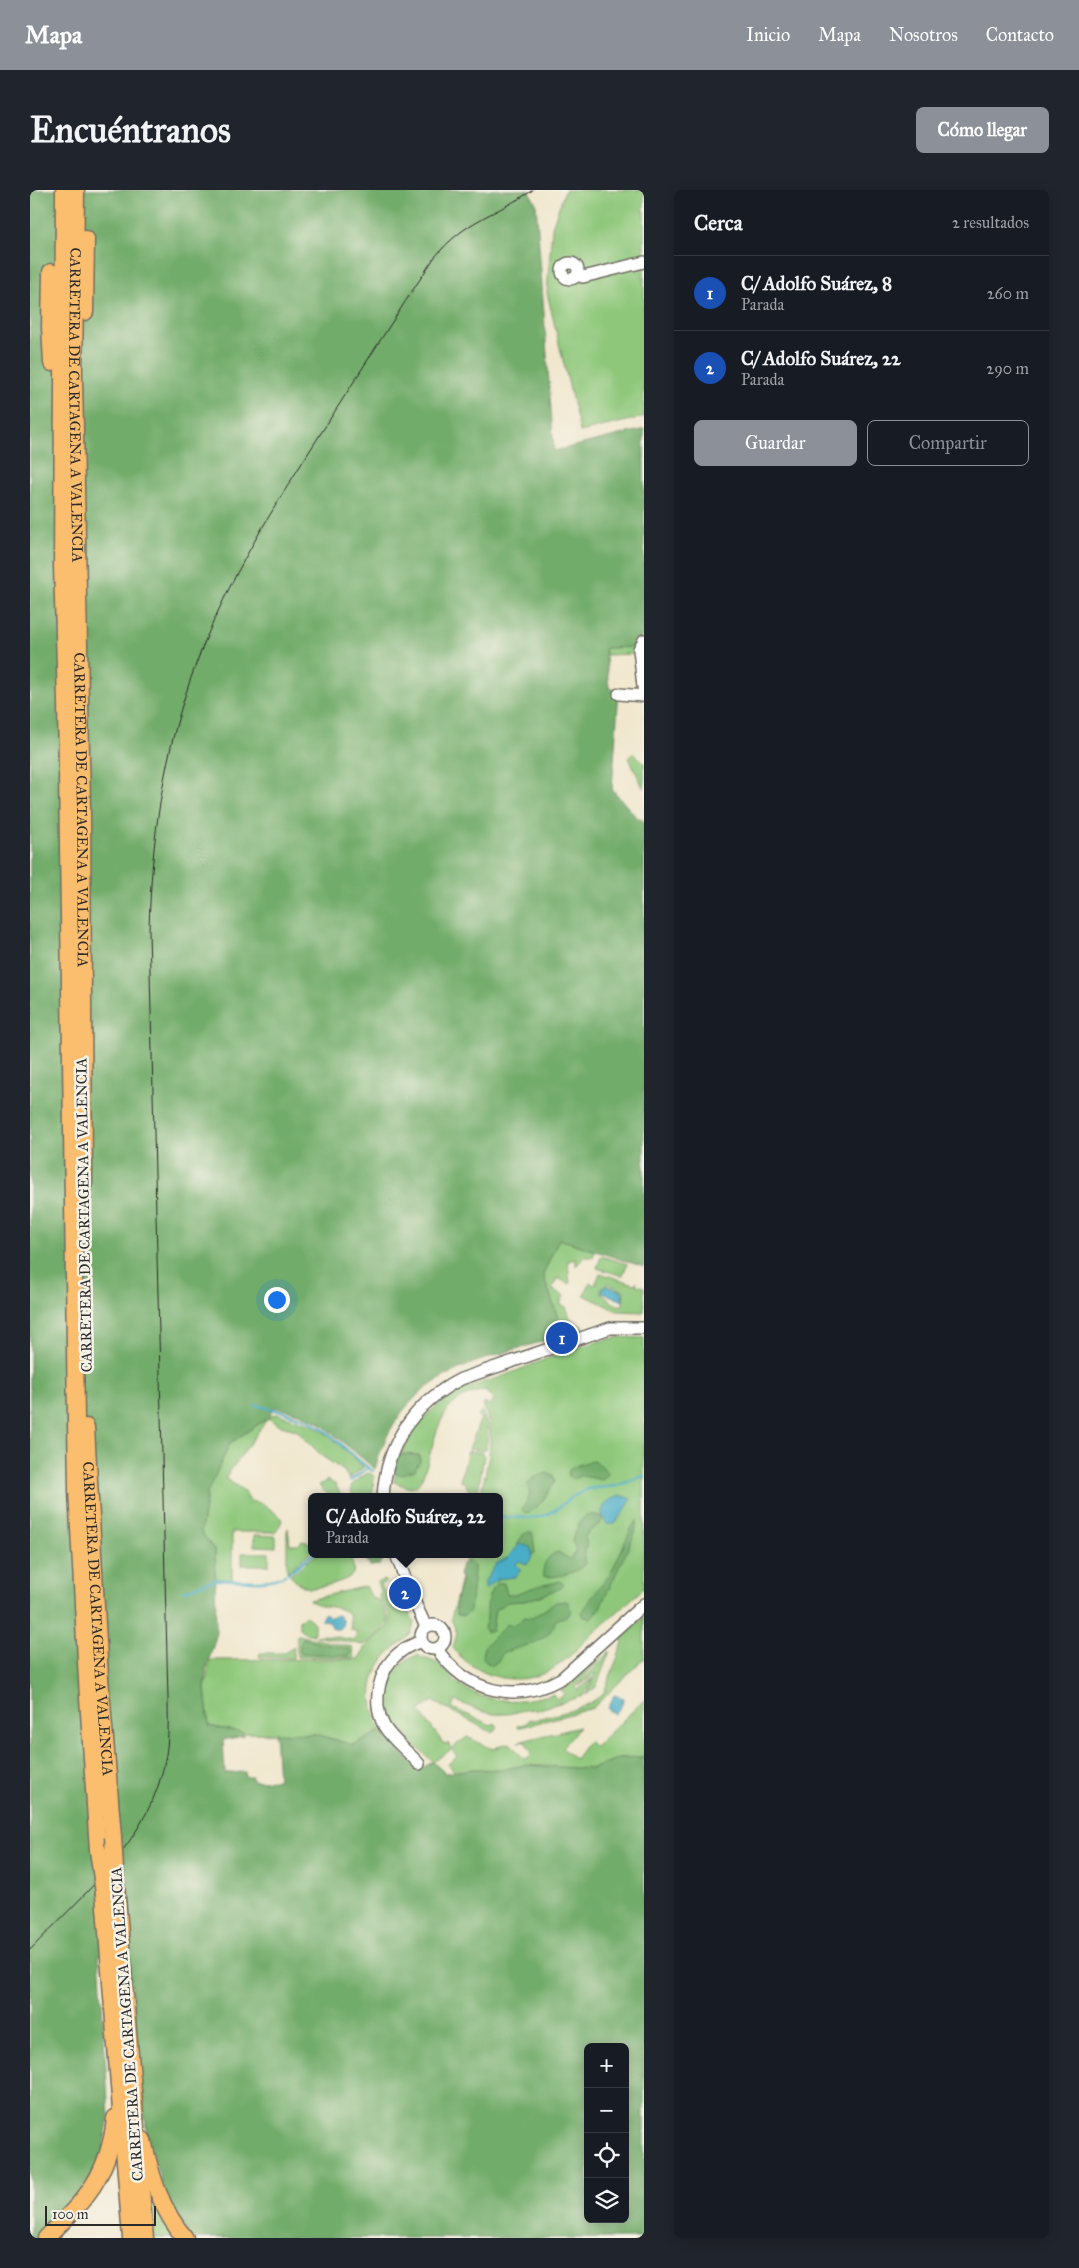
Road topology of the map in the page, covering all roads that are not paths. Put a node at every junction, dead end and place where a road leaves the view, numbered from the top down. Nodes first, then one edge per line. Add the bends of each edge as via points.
1 (53, 190) edge
2 (64, 190) edge
3 (76, 190) edge
4 (87, 190) edge
5 (644, 262) edge
6 (577, 275) dead end
7 (63, 516) junction
8 (77, 554) junction
9 (644, 640) edge
10 (619, 694) dead end
11 (644, 696) edge
12 (73, 701) junction
13 (74, 756) junction
14 (644, 1328) edge
15 (384, 1493) edge
16 (397, 1558) edge
17 (644, 1604) edge
18 (426, 1626) junction
19 (421, 1641) junction
20 (437, 1649) junction
21 (420, 1764) dead end
22 (110, 1889) junction
23 (115, 1971) junction
24 (46, 2238) edge
25 (131, 2238) edge
26 (145, 2238) edge
27 (185, 2238) edge

1 - 7 highway via 50,327
2 - 7 highway, CARRETERA DE CARTAGENA A VALENCIA
3 - 8 highway, CARRETERA DE CARTAGENA A VALENCIA via 74,376
4 - 8 highway via 85,359
5 - 6 street via 583,277
7 - 12 highway, CARRETERA DE CARTAGENA A VALENCIA
8 - 12 highway, CARRETERA DE CARTAGENA A VALENCIA
9 - 11 street via 639,648
10 - 11 street
12 - 13 highway, CARRETERA DE CARTAGENA A VALENCIA
13 - 22 highway, CARRETERA DE CARTAGENA A VALENCIA, bridge via 86,1418 100,1678 113,1836
13 - 22 highway, CARRETERA DE CARTAGENA A VALENCIA, bridge via 77,1491 98,1850
14 - 15 street via 610,1328 446,1386 424,1403 402,1430 387,1465
16 - 18 street
17 - 20 street via 562,1678 527,1692 511,1693 476,1683 459,1673
18 - 19 street via 421,1633
18 - 20 street via 438,1626 444,1632 445,1640
19 - 20 street via 425,1647
19 - 21 street via 402,1650 378,1685 378,1705 385,1728
22 - 23 highway, CARRETERA DE CARTAGENA A VALENCIA
23 - 24 highway via 113,2137 104,2168 89,2194
23 - 25 highway, CARRETERA DE CARTAGENA A VALENCIA
23 - 26 highway, CARRETERA DE CARTAGENA A VALENCIA
23 - 27 highway via 128,1996 147,2156 160,2199

